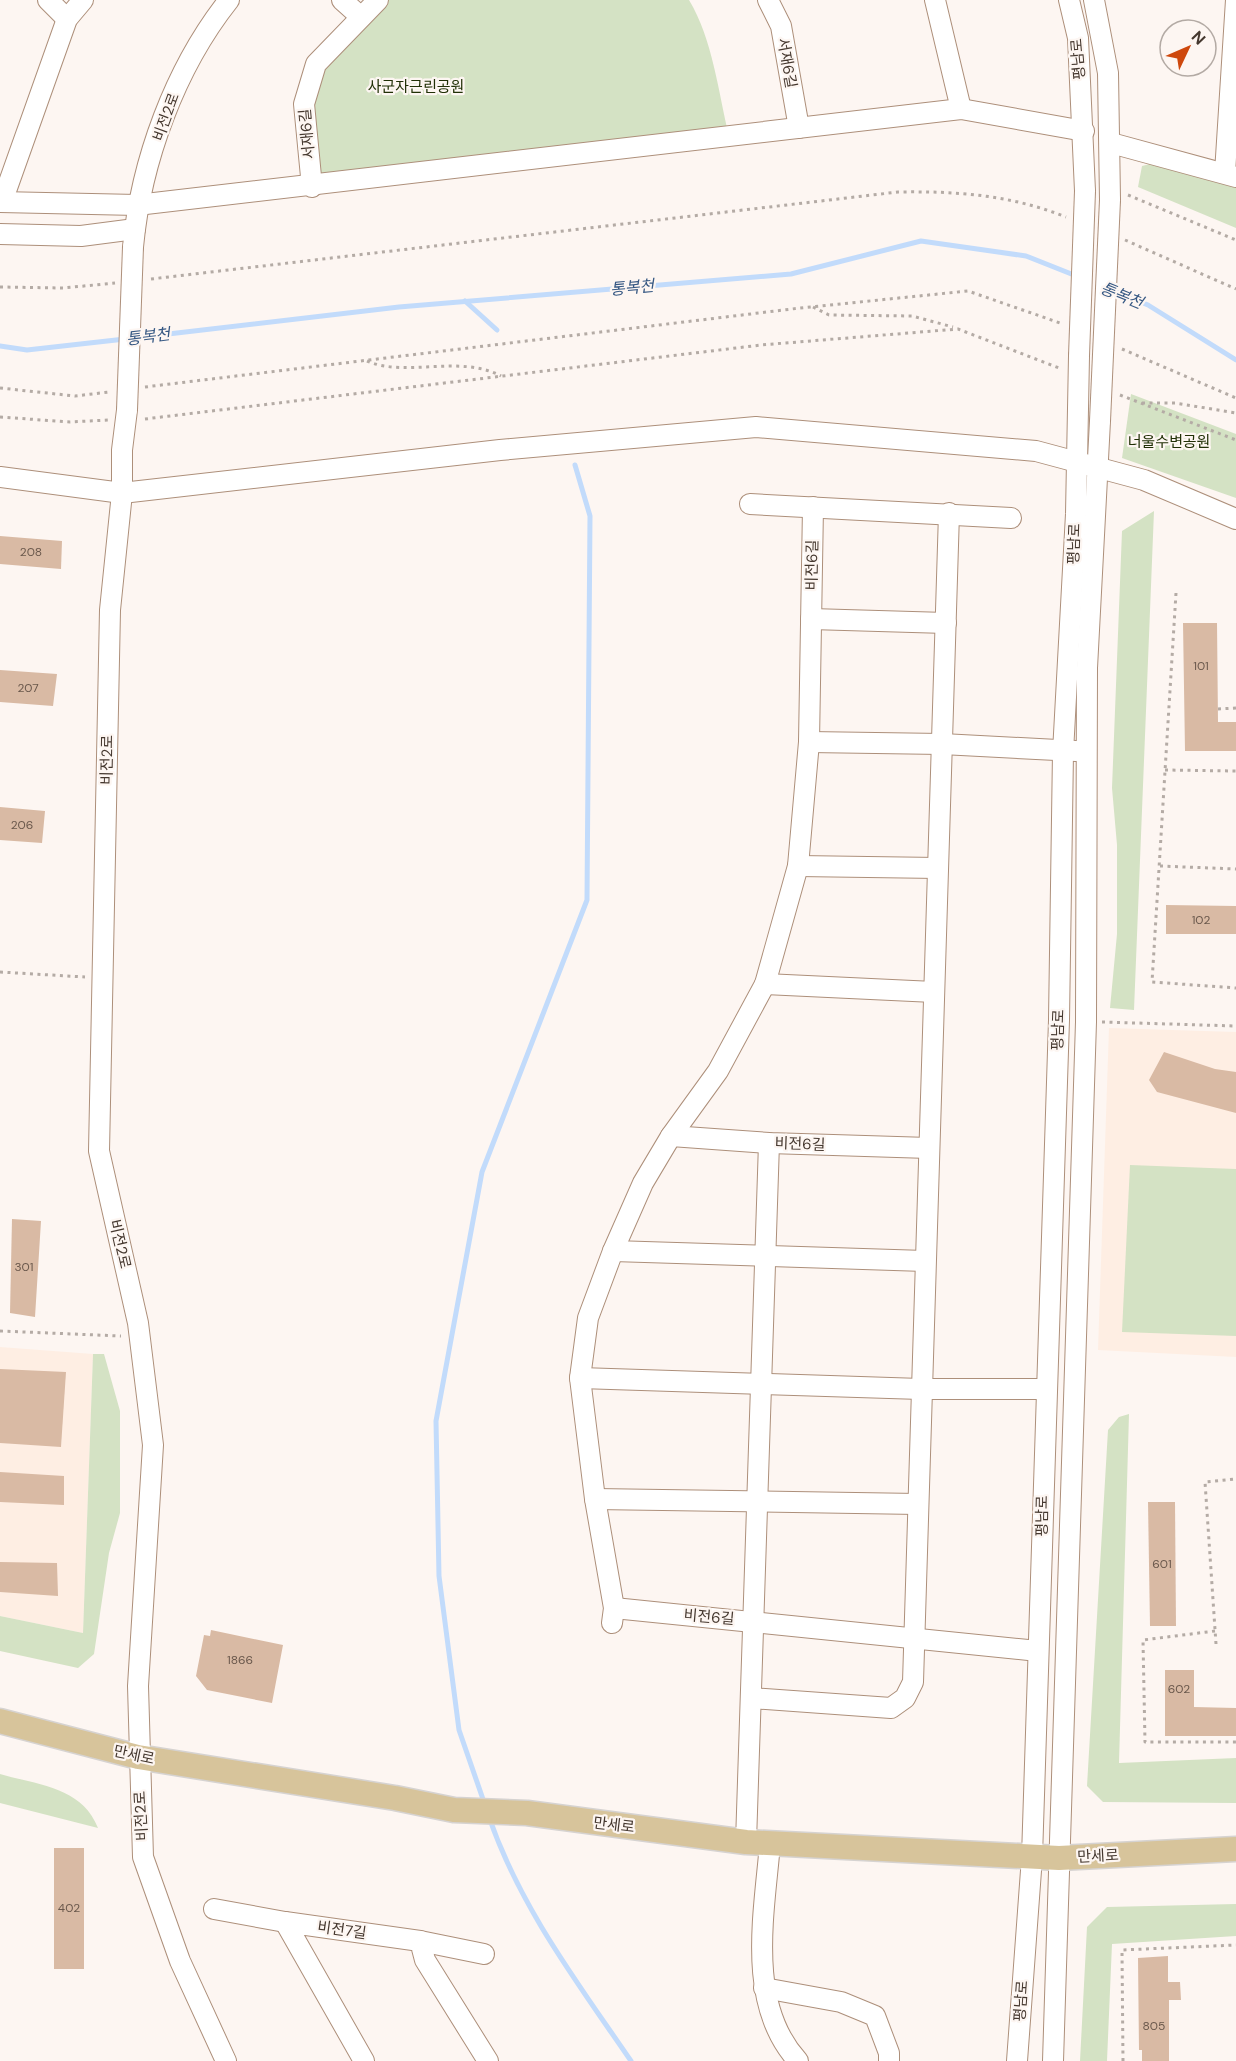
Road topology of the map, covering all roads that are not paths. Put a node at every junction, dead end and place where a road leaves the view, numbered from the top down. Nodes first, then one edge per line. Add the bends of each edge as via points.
1 (48, 0) edge
2 (83, 0) edge
3 (229, 0) edge
4 (342, 0) edge
5 (378, 0) edge
6 (768, 0) edge
7 (935, 0) edge
8 (1069, 0) edge
9 (1236, 0) edge
10 (1098, 5) edge
11 (360, 17) junction
12 (67, 19) junction
13 (1233, 82) edge
14 (961, 109) junction
15 (799, 128) junction
16 (1084, 132) junction
17 (1111, 143) junction
18 (1231, 175) edge
19 (312, 187) junction
20 (1, 202) edge
21 (137, 206) junction
22 (0, 234) edge
23 (134, 238) junction
24 (1076, 462) junction
25 (1096, 469) junction
26 (0, 477) edge
27 (122, 493) junction
28 (750, 504) dead end
29 (813, 507) junction
30 (949, 513) junction
31 (1011, 518) dead end
32 (1236, 519) edge
33 (811, 619) junction
34 (946, 623) junction
35 (809, 742) junction
36 (942, 744) junction
37 (1087, 751) junction
38 (1063, 752) junction
39 (798, 866) junction
40 (938, 868) junction
41 (765, 984) junction
42 (934, 992) junction
43 (671, 1136) junction
44 (769, 1143) junction
45 (929, 1149) junction
46 (613, 1251) junction
47 (766, 1256) junction
48 (925, 1261) junction
49 (580, 1378) junction
50 (761, 1384) junction
51 (921, 1389) junction
52 (1045, 1389) junction
53 (595, 1498) junction
54 (758, 1501) junction
55 (918, 1504) junction
56 (753, 1621) junction
57 (914, 1636) junction
58 (1038, 1651) junction
59 (751, 1698) junction
60 (0, 1721) edge
61 (138, 1757) junction
62 (758, 1843) junction
63 (1236, 1849) edge
64 (1032, 1857) junction
65 (1059, 1858) junction
66 (214, 1909) dead end
67 (285, 1922) junction
68 (420, 1941) junction
69 (484, 1954) dead end
70 (764, 1988) junction
71 (226, 2061) edge
72 (364, 2061) edge
73 (488, 2061) edge
74 (798, 2061) edge
75 (889, 2061) edge
76 (1017, 2061) edge
77 (1053, 2061) edge

1 - 12 street
2 - 12 street
3 - 21 street, 비전2로 via 167,105
4 - 11 street
5 - 11 street, 서재6길
6 - 15 street, 서재6길 via 781,26
7 - 14 street
8 - 16 street, 평남로 via 1078,38
9 - 13 street
10 - 17 street via 1108,73
11 - 19 street, 서재6길 via 316,64 304,104
12 - 20 street
13 - 18 street
14 - 15 street
14 - 16 street
15 - 19 street
16 - 24 street, 평남로, bridge
17 - 18 street
17 - 25 street, bridge via 1114,195
19 - 21 street
20 - 21 street
21 - 23 street, 비전2로
22 - 23 street
23 - 27 street, 비전2로, bridge
24 - 25 street
24 - 27 street via 1036,451 756,427 500,450
24 - 38 street, 평남로
25 - 32 street via 1144,480
25 - 37 street
26 - 27 street
27 - 61 street, 비전2로 via 110,610 99,1151 139,1337 153,1445 138,1686
28 - 29 street
29 - 30 street
29 - 33 street, 비전6길
30 - 31 street
30 - 34 street
33 - 34 street
33 - 35 street, 비전6길
34 - 36 street
35 - 36 street
35 - 39 street, 비전6길
36 - 38 street
36 - 40 street
37 - 38 street
37 - 65 street via 1086,1022
38 - 52 street, 평남로
39 - 40 street
39 - 41 street, 비전6길
40 - 42 street
41 - 42 street
41 - 43 street, 비전6길 via 718,1071
42 - 45 street
43 - 44 street, 비전6길
43 - 46 street, 비전6길
44 - 45 street, 비전6길
44 - 47 street
45 - 48 street
46 - 47 street
46 - 49 street, 비전6길 via 588,1318
47 - 48 street
47 - 50 street
48 - 51 street
49 - 50 street
49 - 53 street, 비전6길
50 - 51 street
50 - 54 street
51 - 52 street
51 - 55 street
52 - 58 street, 평남로
53 - 54 street
53 - 56 street, 비전6길 via 613,1616
54 - 55 street
54 - 56 street
55 - 57 street
56 - 57 street, 비전6길
56 - 59 street
57 - 58 street, 비전6길
57 - 59 street via 913,1682 905,1698 891,1708
58 - 64 street, 평남로
59 - 62 street
60 - 61 main road, 만세로
61 - 62 main road, 만세로 via 454,1810 527,1813
61 - 71 street, 비전2로 via 143,1857 180,1961
62 - 64 main road, 만세로
62 - 70 street
63 - 65 main road, 만세로
64 - 65 main road, 만세로
64 - 76 street, 평남로
65 - 77 street
66 - 67 street
67 - 68 street, 비전7길
67 - 72 street, 비전7길
68 - 69 street, 비전7길
68 - 73 street via 425,1960
70 - 74 street via 784,2045
70 - 75 street via 840,2002 876,2016 890,2053

